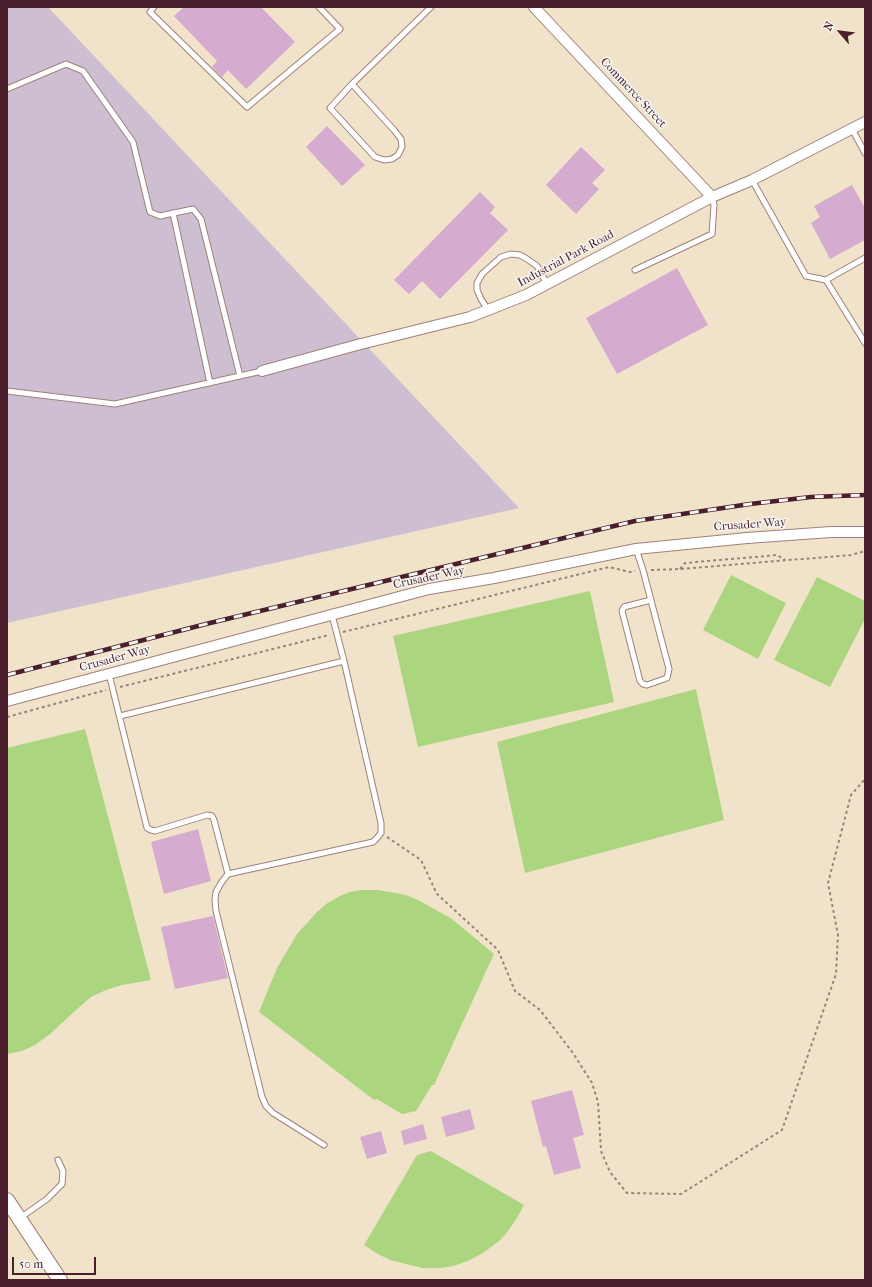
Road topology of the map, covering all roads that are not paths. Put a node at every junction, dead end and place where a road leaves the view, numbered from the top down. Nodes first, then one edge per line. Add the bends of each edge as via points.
1 (154, 7) edge
2 (319, 7) edge
3 (431, 7) edge
4 (534, 7) edge
5 (352, 84) junction
6 (7, 90) edge
7 (865, 122) edge
8 (852, 129) junction
9 (865, 153) edge
10 (752, 180) junction
11 (712, 197) junction
12 (173, 213) junction
13 (865, 258) edge
14 (635, 270) dead end
15 (826, 280) junction
16 (547, 284) junction
17 (488, 310) junction
18 (865, 343) edge
19 (262, 371) joint
20 (240, 376) junction
21 (210, 383) junction
22 (7, 391) edge
23 (865, 532) edge
24 (636, 549) junction
25 (651, 600) junction
26 (332, 615) junction
27 (344, 661) junction
28 (109, 674) junction
29 (7, 700) edge
30 (120, 716) junction
31 (228, 874) junction
32 (324, 1144) dead end
33 (58, 1160) dead end
34 (7, 1200) edge
35 (19, 1218) junction
36 (60, 1280) edge

1 - 2 lane via 150,12 247,107 340,29
3 - 5 lane
4 - 11 street, Commerce Street
5 - 5 lane via 401,139 402,147 398,155 392,159 376,157 330,108
6 - 12 lane via 66,64 83,71 133,142 150,212 160,216
7 - 8 street, Industrial Park Road
8 - 9 lane
8 - 10 street, Industrial Park Road
10 - 11 street, Industrial Park Road
10 - 15 lane via 806,276
11 - 14 lane via 712,234
11 - 16 street, Industrial Park Road
12 - 20 lane via 193,209 201,219
12 - 21 lane
13 - 15 lane
15 - 18 lane
16 - 17 street, Industrial Park Road
16 - 17 lane via 537,266 527,259 511,254 501,257 482,274 477,283 480,299
17 - 19 street, Industrial Park Road via 470,317
19 - 20 lane
20 - 21 lane
21 - 22 lane via 115,404
23 - 24 street, Crusader Way via 747,538
24 - 25 lane
24 - 26 street, Crusader Way via 429,589
25 - 25 lane via 669,669 668,678 643,684 640,681 622,611 624,607
26 - 27 lane
26 - 28 street, Crusader Way
27 - 30 lane
27 - 31 lane via 381,823 381,833 373,842
28 - 29 street, Crusader Way
28 - 30 lane
30 - 31 lane via 147,828 156,831 212,816
31 - 32 lane via 216,892 216,912 262,1096 266,1106 273,1113
33 - 35 lane via 63,1171 62,1184 47,1199
34 - 35 main road
35 - 36 main road

